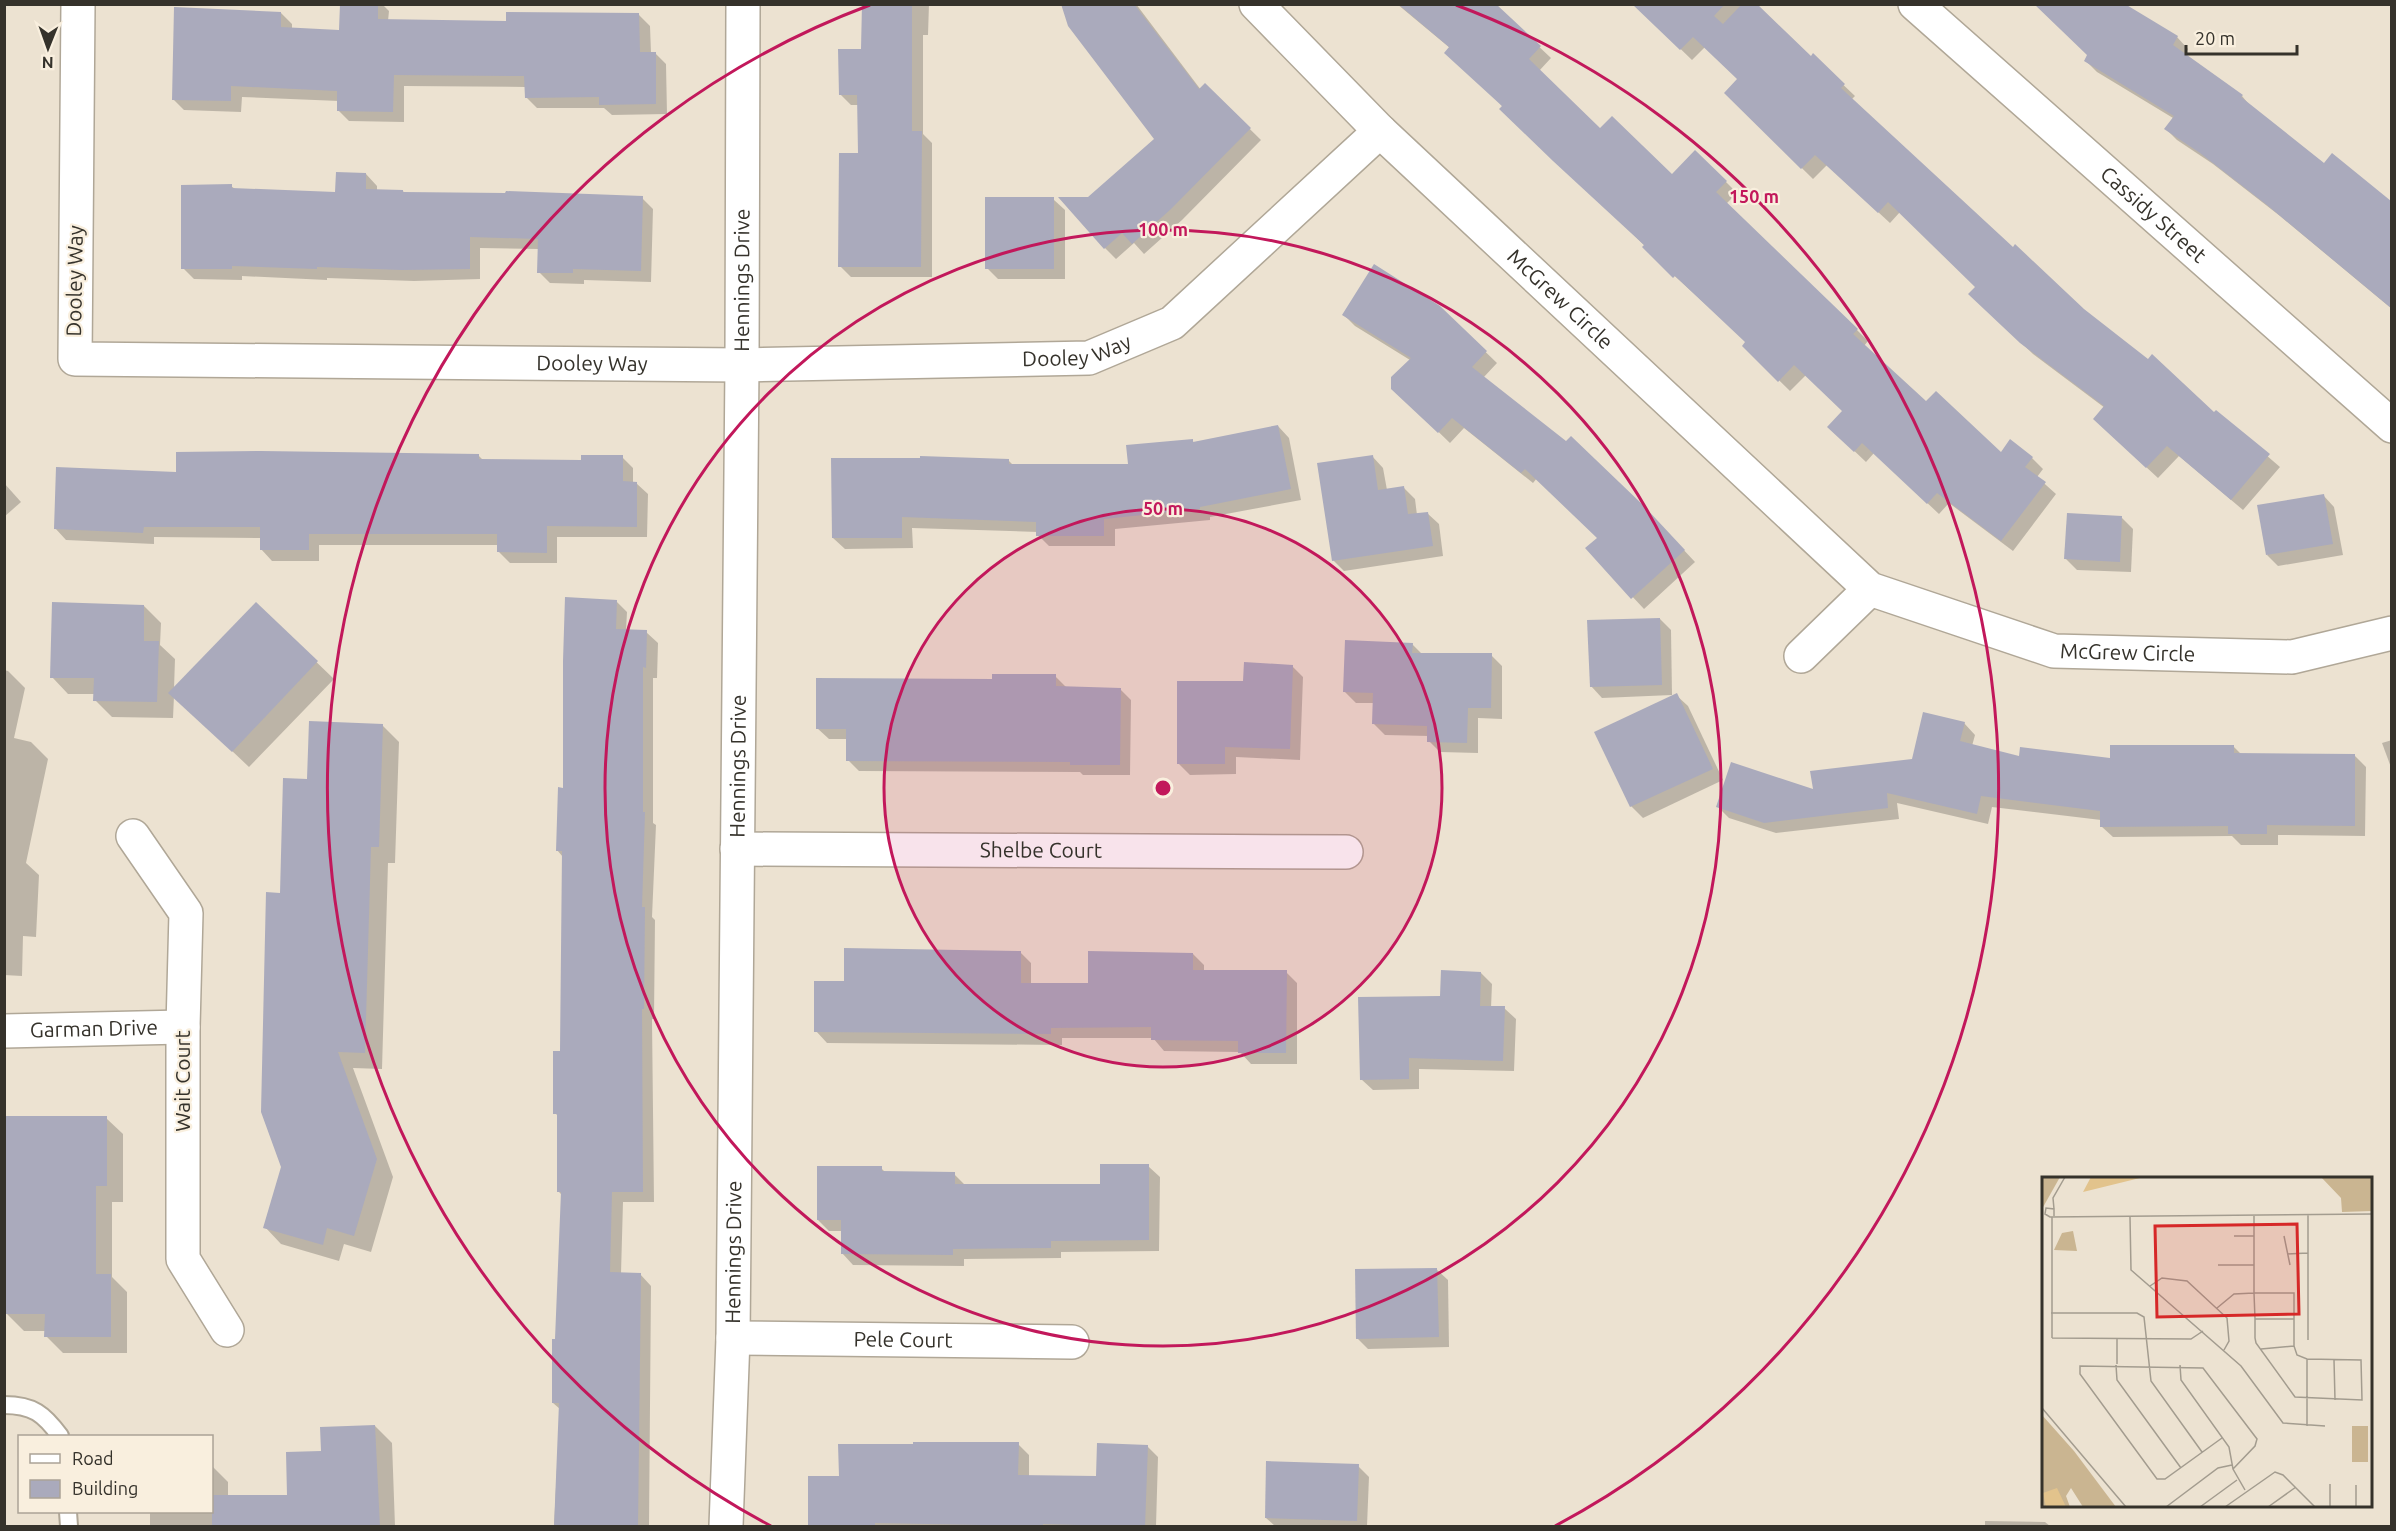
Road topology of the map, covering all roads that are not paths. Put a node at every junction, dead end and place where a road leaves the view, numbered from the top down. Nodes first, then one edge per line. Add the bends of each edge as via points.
1 (78, 4) edge
2 (742, 4) edge
3 (1256, 4) edge
4 (1914, 4) edge
5 (1380, 131) junction
6 (742, 365) junction
7 (2391, 426) edge
8 (1870, 589) junction
9 (2391, 633) edge
10 (1802, 656) dead end
11 (133, 836) dead end
12 (737, 849) junction
13 (1346, 852) dead end
14 (183, 1027) junction
15 (4, 1031) edge
16 (227, 1330) dead end
17 (733, 1338) junction
18 (1072, 1342) dead end
19 (4, 1405) edge
20 (58, 1435) edge
21 (726, 1527) edge

1 - 6 street, Dooley Way via 75,359
2 - 6 street, Hennings Drive
3 - 5 street, McGrew Circle
4 - 7 street, Cassidy Street
5 - 6 street, Dooley Way via 1172,323 1089,358
5 - 8 street, McGrew Circle
6 - 12 street, Hennings Drive
8 - 9 street, McGrew Circle via 2054,651 2292,657
8 - 10 street
11 - 14 street, Wait Court via 186,913
12 - 13 street, Shelbe Court
12 - 17 street, Hennings Drive
14 - 15 street, Garman Drive
14 - 16 street, Wait Court via 183,1259
17 - 18 street, Pele Court
17 - 21 street, Hennings Drive
19 - 20 lane via 20,1405 45,1417

